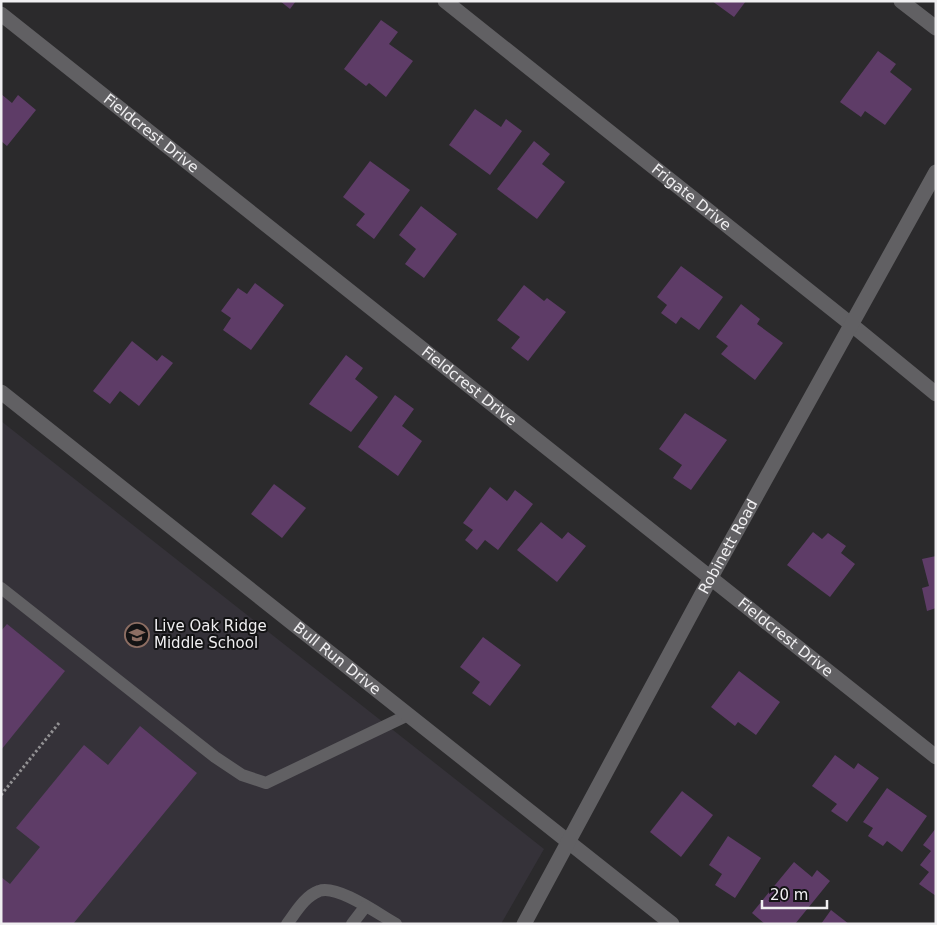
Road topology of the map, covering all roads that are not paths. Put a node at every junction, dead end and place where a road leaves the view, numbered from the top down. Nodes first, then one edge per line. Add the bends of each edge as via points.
1 (445, 1) edge
2 (902, 1) edge
3 (1, 14) edge
4 (936, 28) edge
5 (936, 172) edge
6 (852, 325) junction
7 (1, 392) edge
8 (936, 394) edge
9 (710, 579) junction
10 (1, 588) edge
11 (408, 715) junction
12 (936, 757) edge
13 (567, 841) junction
14 (365, 907) junction
15 (286, 924) edge
16 (352, 924) edge
17 (396, 924) edge
18 (524, 924) edge
19 (672, 924) edge

1 - 6 street, Frigate Drive
2 - 4 street
3 - 9 street, Fieldcrest Drive
5 - 6 street, Robinett Road
6 - 8 street, Frigate Drive
6 - 9 street, Robinett Road
7 - 11 street, Bull Run Drive
9 - 12 street, Fieldcrest Drive
9 - 13 street, Robinett Road
10 - 11 lane via 215,757 242,775 266,783
11 - 13 street, Bull Run Drive
13 - 18 street, Robinett Road
13 - 19 street, Bull Run Drive
14 - 15 lane via 337,891 320,890 308,898
14 - 16 lane
14 - 17 lane

